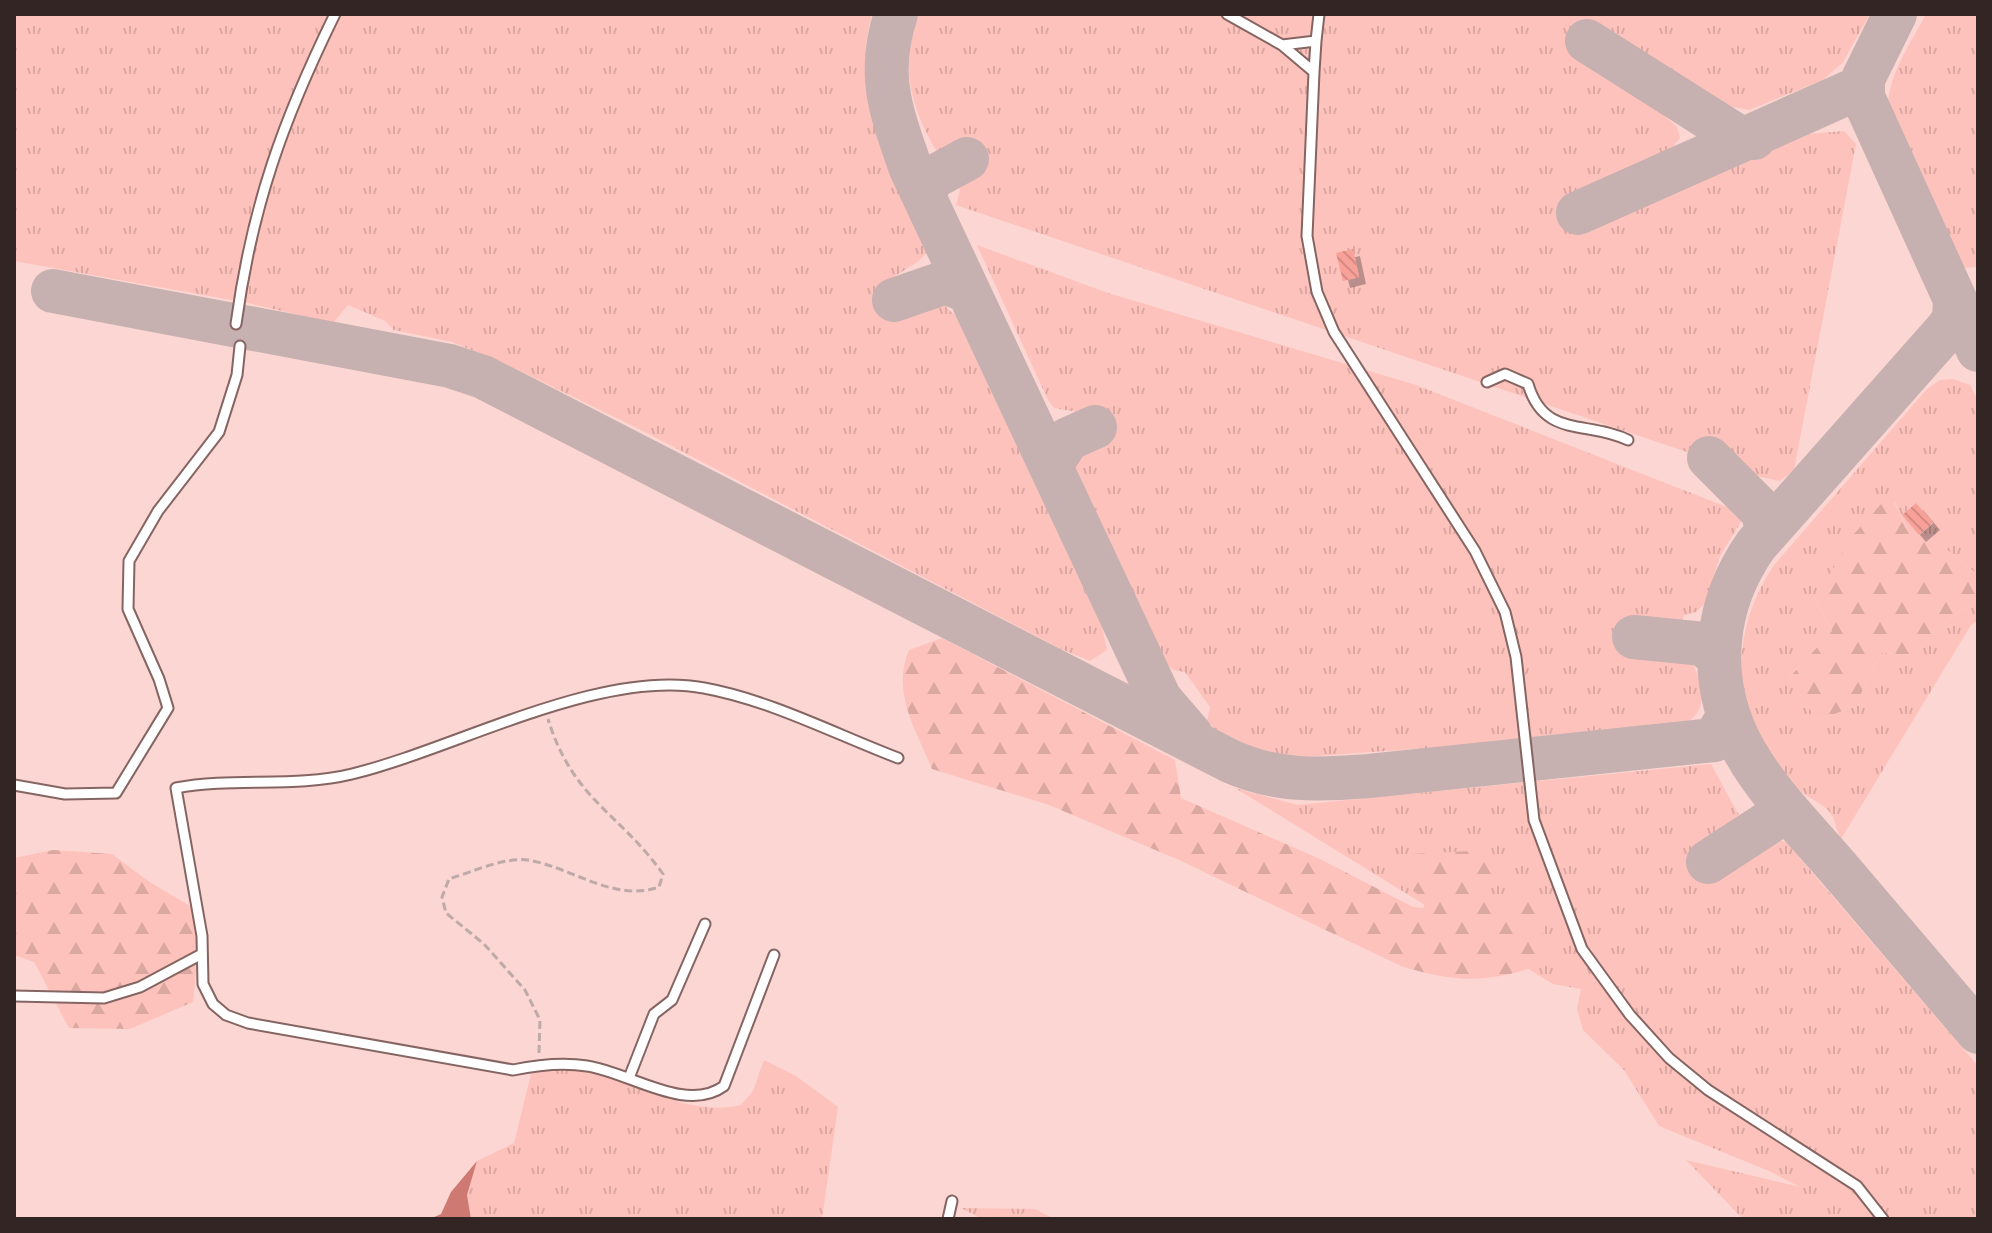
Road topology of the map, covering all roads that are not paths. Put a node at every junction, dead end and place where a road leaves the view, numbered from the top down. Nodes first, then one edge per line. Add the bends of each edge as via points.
1 (335, 14) edge
2 (1227, 14) edge
3 (1319, 14) edge
4 (1316, 41) junction
5 (1282, 45) junction
6 (1314, 72) junction
7 (236, 324) dead end
8 (240, 346) dead end
9 (1487, 382) dead end
10 (1628, 440) dead end
11 (898, 758) dead end
12 (14, 785) edge
13 (705, 924) dead end
14 (200, 955) junction
15 (774, 955) dead end
16 (14, 996) edge
17 (629, 1078) junction
18 (952, 1201) dead end
19 (948, 1219) edge
20 (1883, 1219) edge

1 - 7 lane via 276,146
2 - 5 lane
3 - 4 lane
4 - 5 lane
4 - 6 lane
5 - 6 lane
6 - 20 lane via 1307,236 1317,292 1334,332 1475,551 1505,612 1516,657 1534,820 1582,949 1669,1058 1708,1090 1857,1186
8 - 12 lane via 219,432 158,511 129,561 128,609 168,708 116,793 65,794
9 - 10 lane via 1505,374 1528,384 1534,405 1550,418
11 - 14 lane via 702,687 642,686 598,694 351,774 176,788 202,936
13 - 17 lane via 672,1000 654,1014
14 - 16 lane via 140,987 104,998
14 - 17 lane via 203,984 213,1004 248,1023 513,1070 588,1066
15 - 17 lane via 724,1086 712,1095 692,1097
18 - 19 lane

